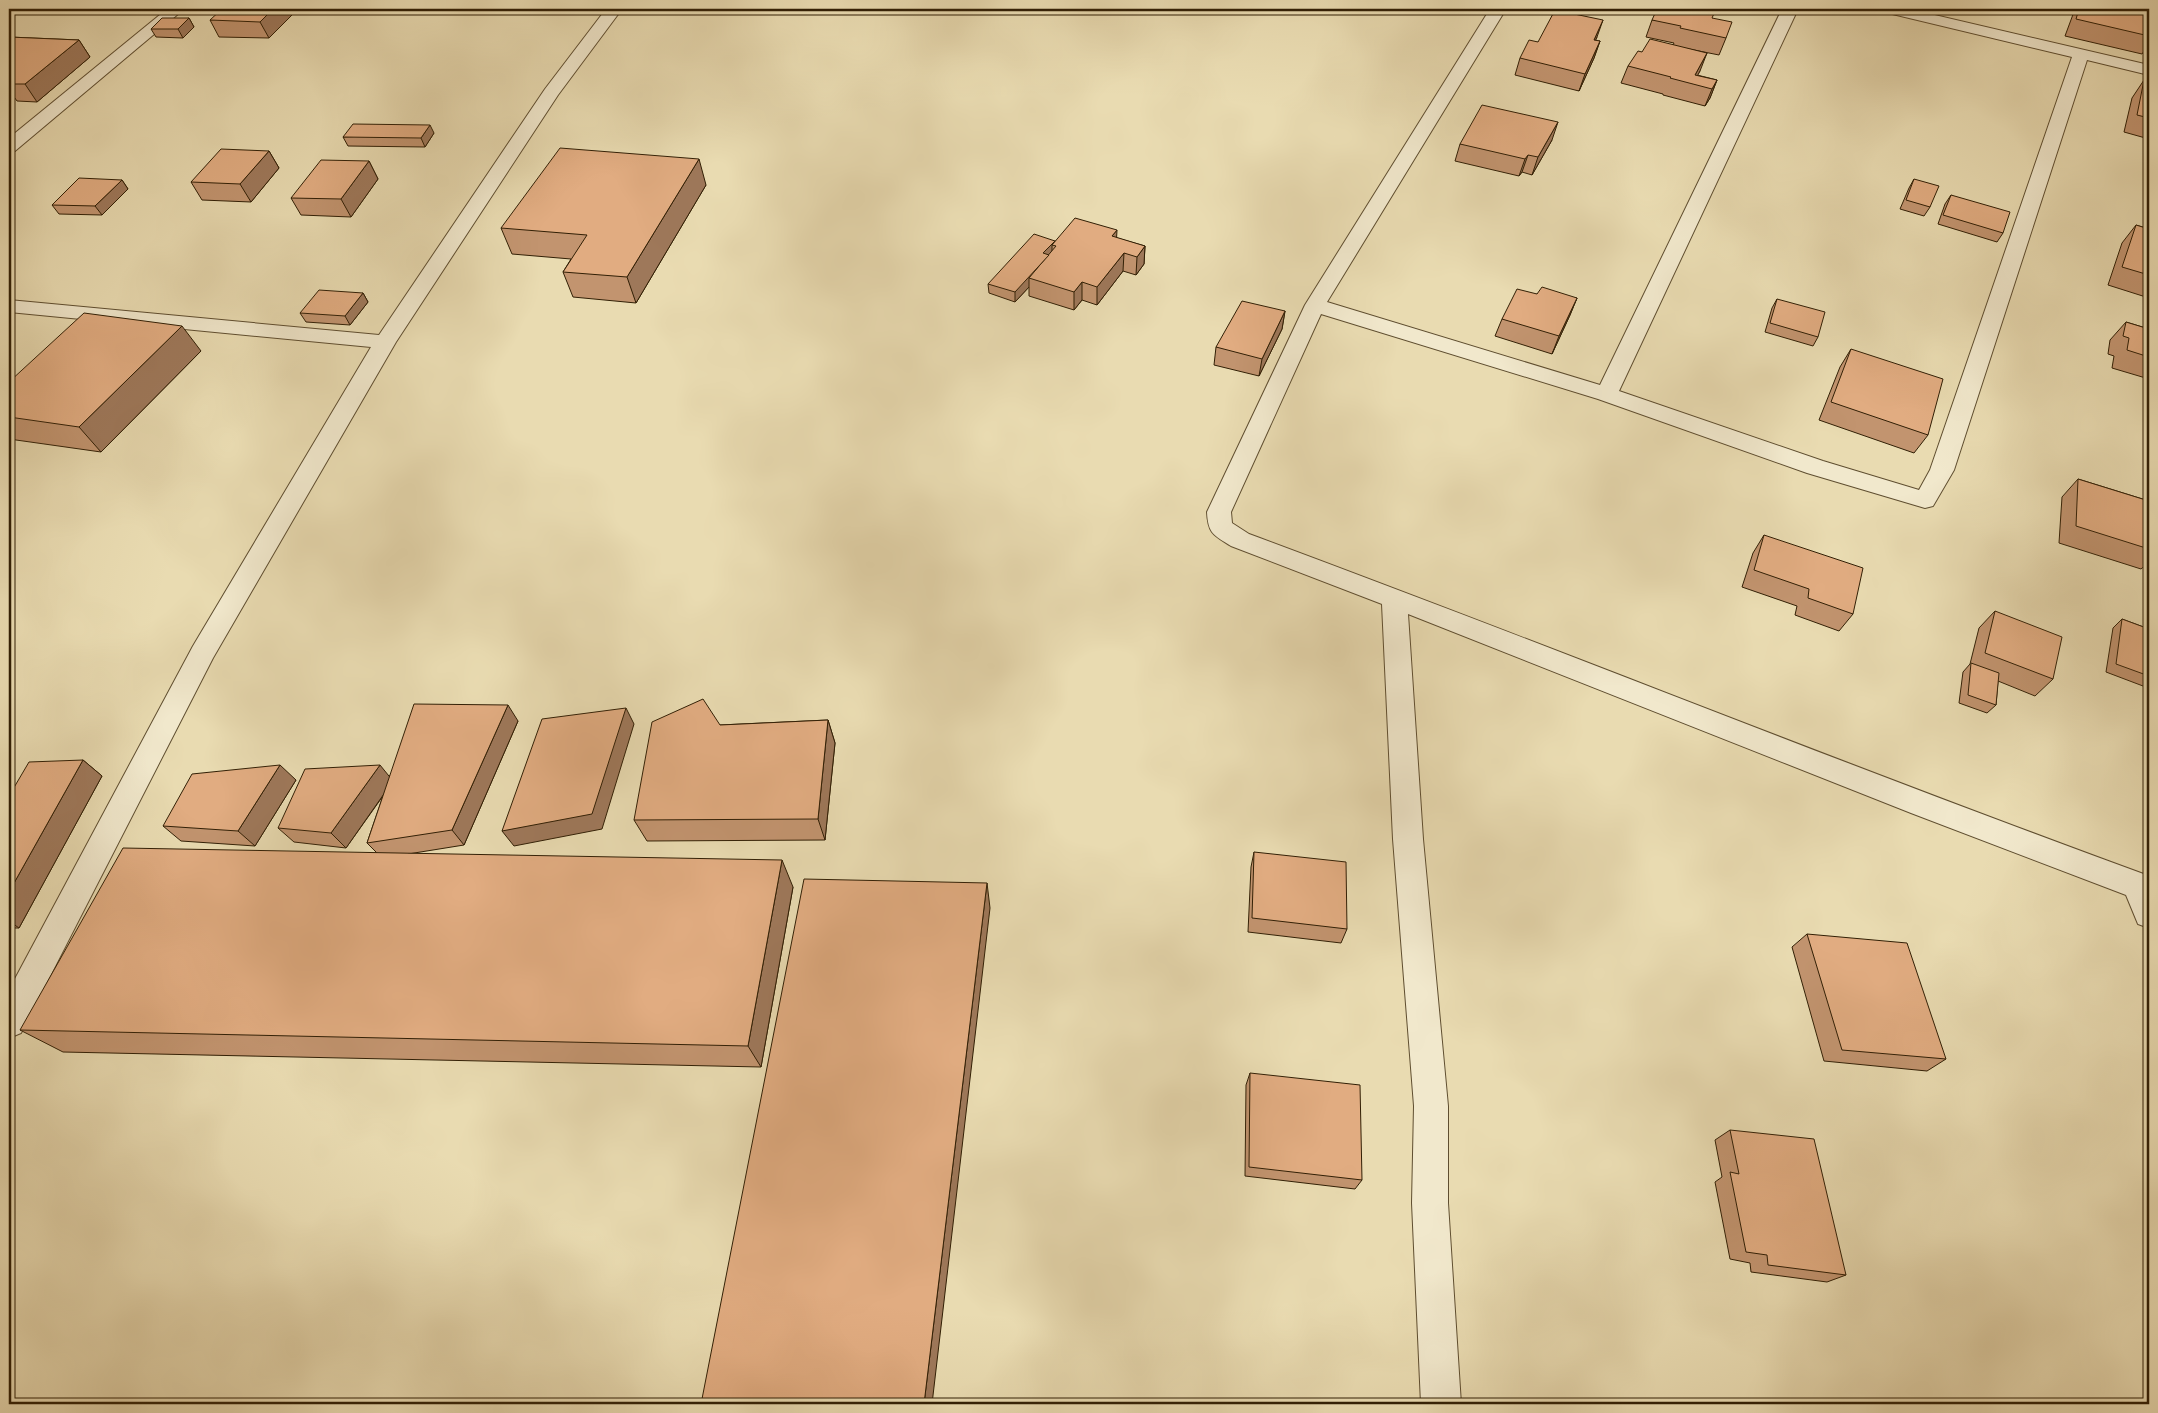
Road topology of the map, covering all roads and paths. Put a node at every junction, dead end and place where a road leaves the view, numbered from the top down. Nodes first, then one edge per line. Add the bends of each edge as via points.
1 (176, 9) edge
2 (614, 9) edge
3 (1498, 9) edge
4 (1790, 9) edge
5 (1890, 9) edge
6 (1913, 11) edge
7 (2081, 54) junction
8 (2149, 70) edge
9 (9, 147) edge
10 (1314, 305) junction
11 (9, 306) edge
12 (385, 342) junction
13 (1606, 394) junction
14 (1394, 597) junction
15 (2144, 888) edge
16 (2149, 914) edge
17 (9, 1022) edge
18 (1441, 1404) edge

1 - 9 street
2 - 12 street via 551,93
3 - 10 street
4 - 13 street
5 - 6 street
6 - 7 street
7 - 8 street
7 - 13 street via 1942,470 1925,500 1814,467
10 - 13 street
10 - 14 street via 1219,512 1220,527 1240,540
11 - 12 street
12 - 17 street via 202,653
14 - 15 street
14 - 18 street via 1408,838 1430,1106 1430,1203
15 - 16 street

